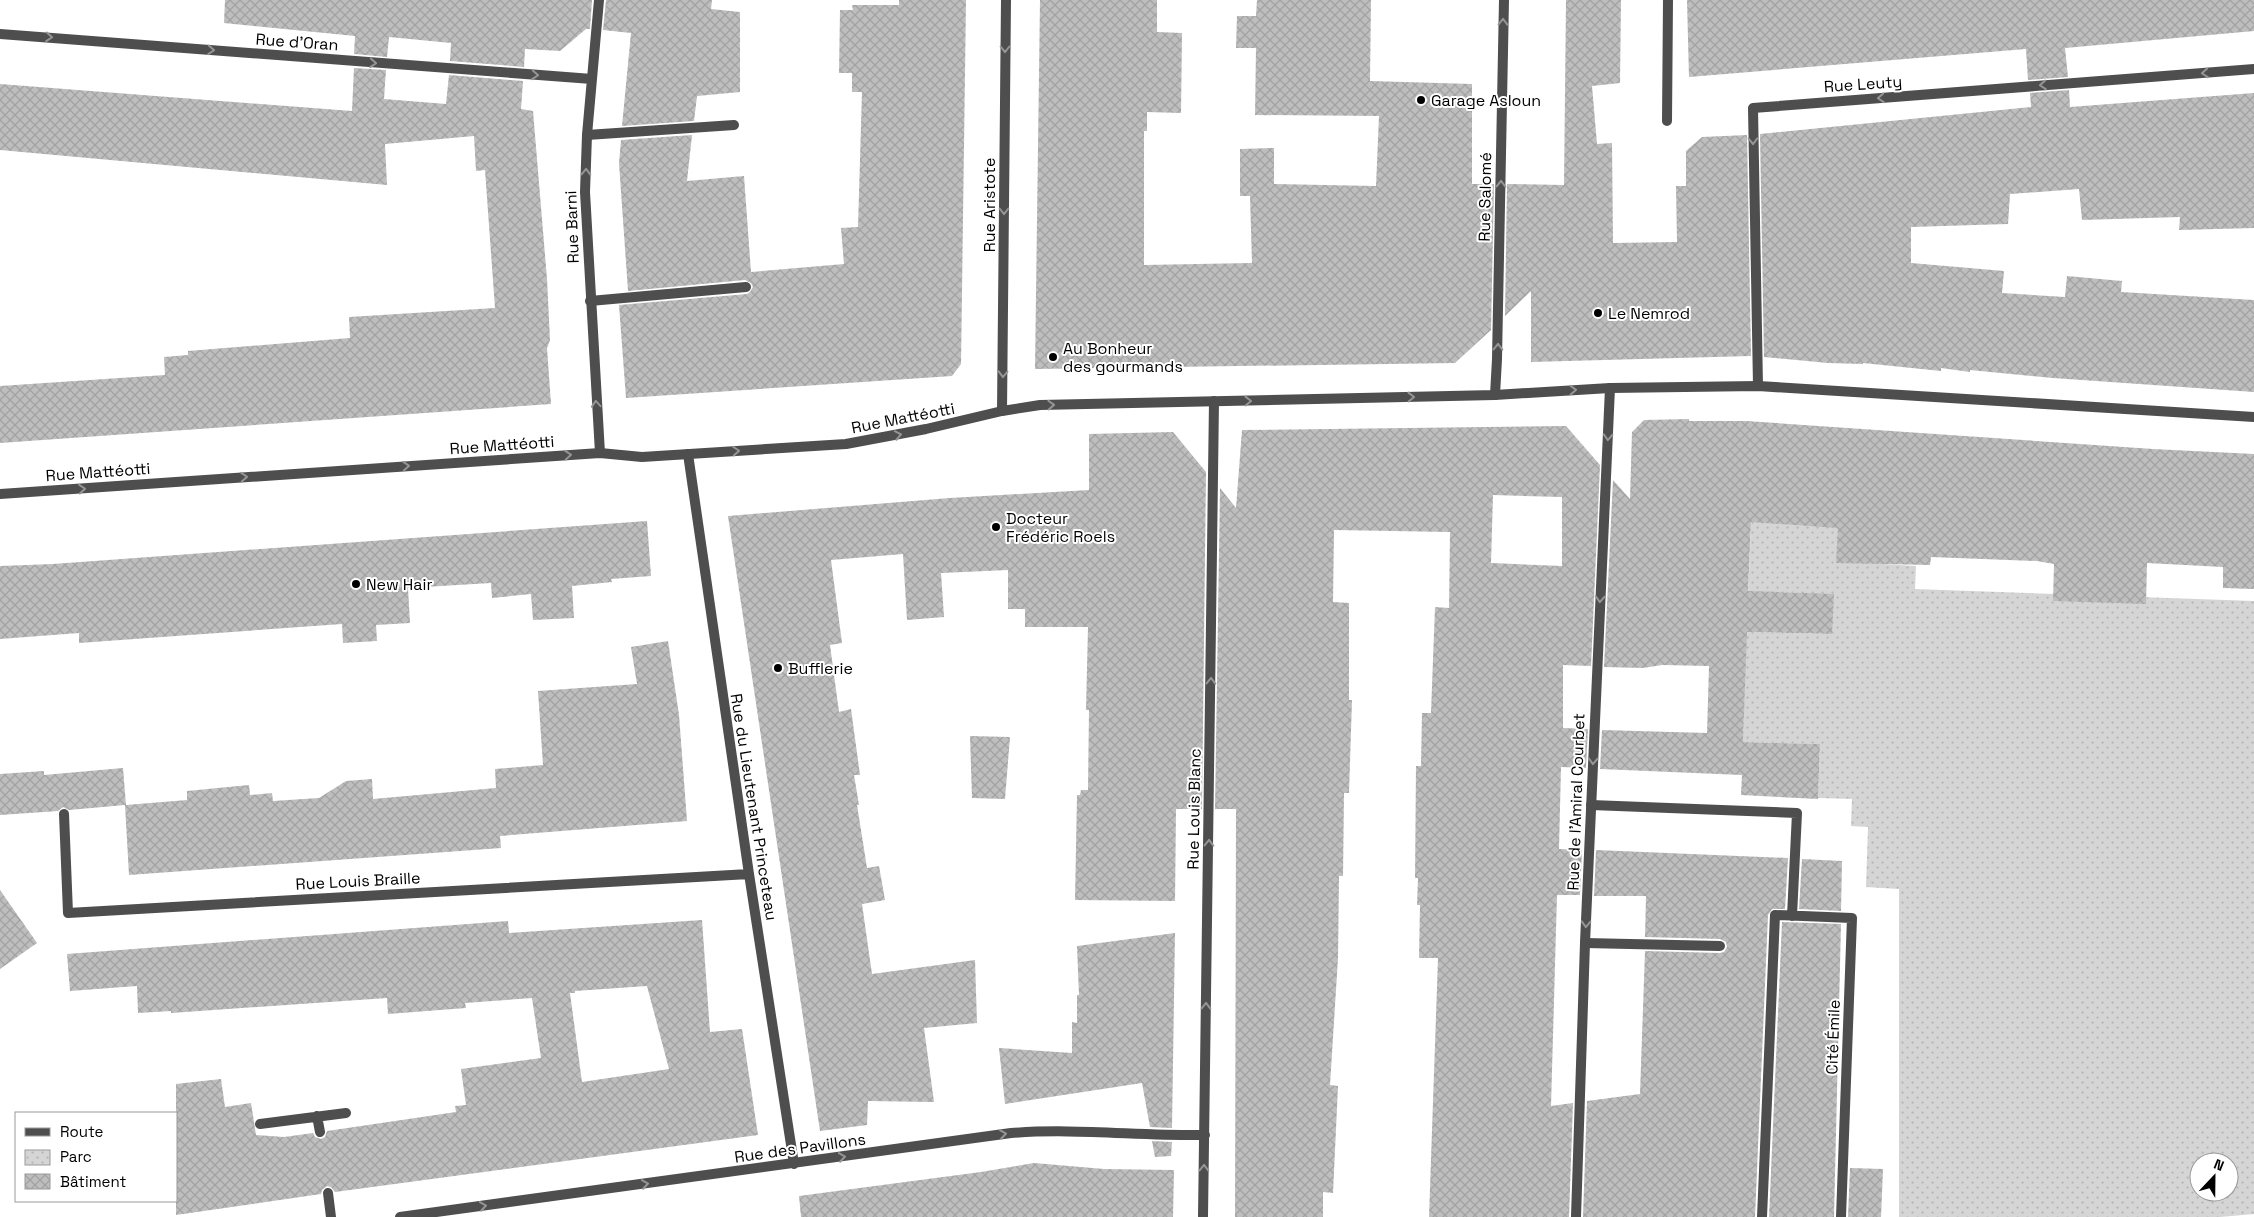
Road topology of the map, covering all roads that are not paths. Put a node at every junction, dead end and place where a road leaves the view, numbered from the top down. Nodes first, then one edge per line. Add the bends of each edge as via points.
1 (599, 0) edge
2 (1006, 0) edge
3 (1504, 0) edge
4 (1668, 0) edge
5 (0, 34) edge
6 (2254, 69) edge
7 (592, 79) junction
8 (1667, 121) dead end
9 (734, 125) dead end
10 (587, 135) junction
11 (746, 287) dead end
12 (590, 301) junction
13 (1758, 386) junction
14 (1610, 388) junction
15 (1495, 395) junction
16 (1214, 401) junction
17 (1002, 411) junction
18 (2254, 416) edge
19 (600, 453) junction
20 (688, 454) junction
21 (0, 494) edge
22 (1591, 805) junction
23 (64, 814) dead end
24 (749, 874) junction
25 (1792, 916) junction
26 (1585, 943) junction
27 (1720, 946) dead end
28 (346, 1113) dead end
29 (317, 1116) junction
30 (260, 1124) dead end
31 (320, 1132) dead end
32 (1205, 1135) junction
33 (794, 1164) junction
34 (328, 1193) dead end
35 (331, 1217) edge
36 (400, 1217) edge
37 (1203, 1217) edge
38 (1576, 1217) edge
39 (1762, 1217) edge
40 (1840, 1217) edge

1 - 7 street, Rue Barni
2 -> 17 street, Rue Aristote
15 -> 3 street, Rue Salomé
4 - 8 street
5 -> 7 street, Rue d'Oran
6 -> 13 street, Rue Leuty via 1752,108
7 - 10 street, Rue Barni
9 - 10 street
12 -> 10 street, Rue Barni via 585,222
11 - 12 street
19 -> 12 street, Rue Barni
13 - 14 street, Rue Mattéotti
13 - 18 street, Rue Mattéotti
15 -> 14 street, Rue Mattéotti
14 -> 22 street, Rue de l'Amiral Courbet
16 -> 15 street, Rue Mattéotti
17 -> 16 street, Rue Mattéotti via 1040,405
32 -> 16 street, Rue Louis Blanc
20 -> 17 street, Rue Mattéotti via 846,444
19 - 20 street, Rue Mattéotti via 642,457
21 -> 19 street, Rue Mattéotti
20 - 24 street, Rue du Lieutenant Princeteau
22 - 25 street via 1797,813
22 -> 26 street, Rue de l'Amiral Courbet
23 - 24 street, Rue Louis Braille via 68,913
24 - 33 street, Rue du Lieutenant Princeteau
25 - 39 street, Cité Émile via 1775,915
25 - 40 street, Cité Émile via 1852,918
26 - 27 street
26 - 38 street, Rue de l'Amiral Courbet
28 - 29 street
29 - 30 street
29 - 31 street
33 -> 32 street, Rue des Pavillons via 1049,1130
37 -> 32 street, Rue Louis Blanc
36 -> 33 street, Rue des Pavillons
34 - 35 street

